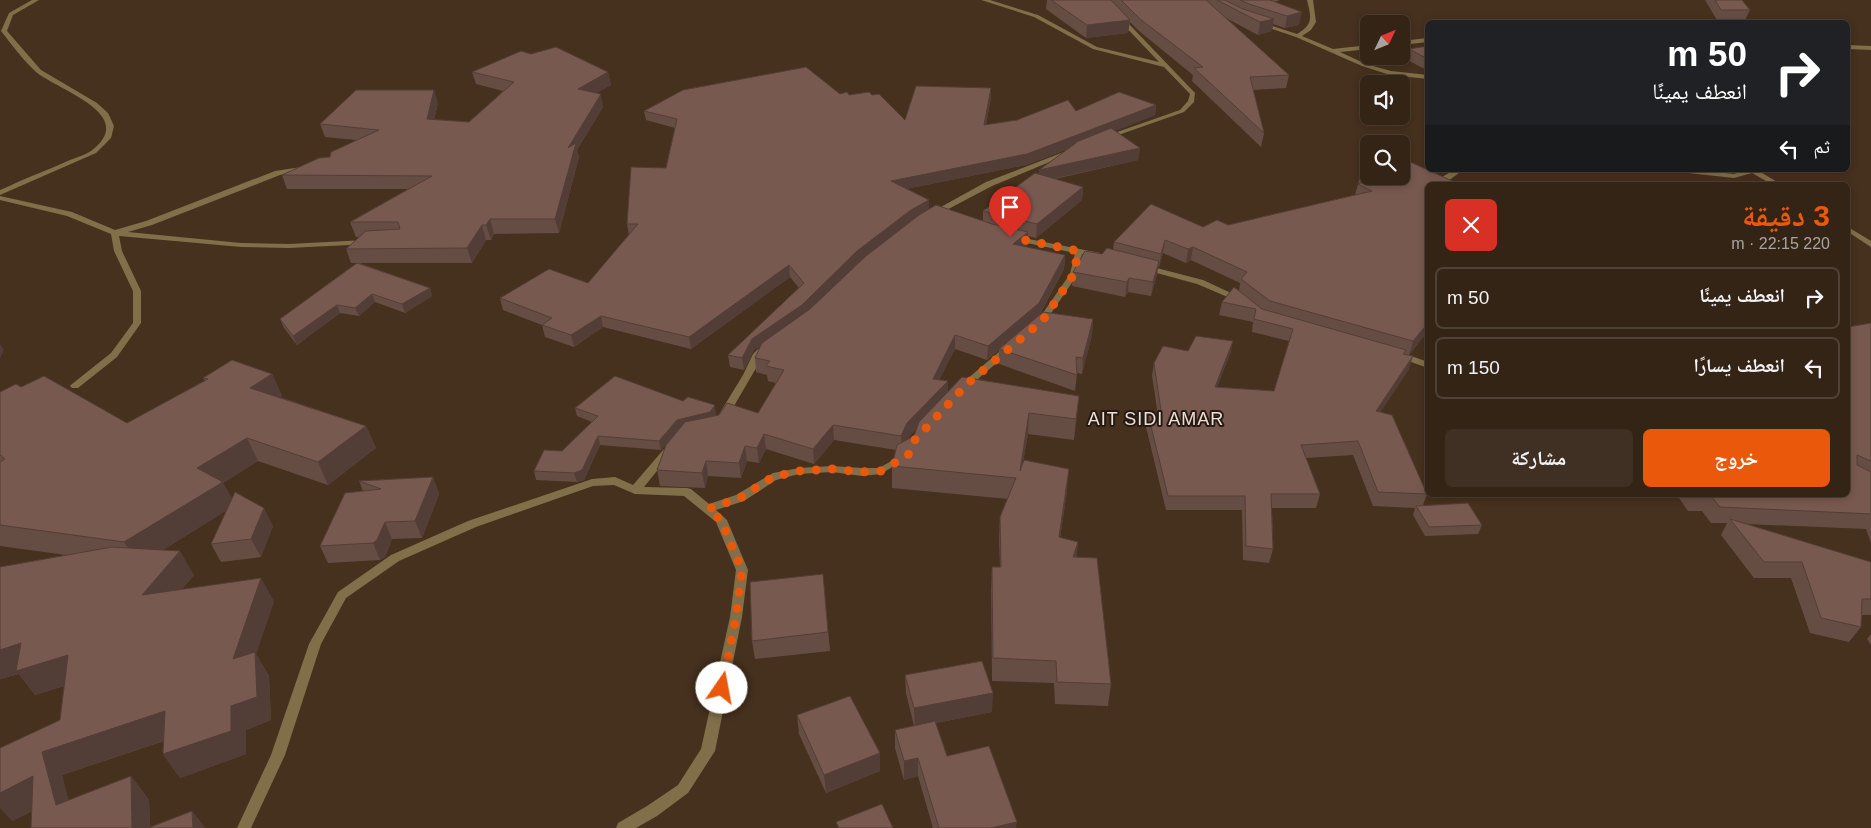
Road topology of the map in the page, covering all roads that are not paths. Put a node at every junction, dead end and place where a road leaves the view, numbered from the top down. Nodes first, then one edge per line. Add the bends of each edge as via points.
1 (36, 0) edge
2 (984, 0) edge
3 (1103, 0) edge
4 (1310, 0) edge
5 (1253, 22) edge
6 (1298, 36) junction
7 (1425, 40) edge
8 (1410, 42) edge
9 (1850, 47) edge
10 (1360, 48) edge
11 (1871, 48) edge
12 (1334, 51) junction
13 (1169, 67) junction
14 (1425, 77) edge
15 (1100, 140) edge
16 (1076, 150) edge
17 (313, 167) edge
18 (1456, 172) edge
19 (1697, 172) edge
20 (1751, 172) edge
21 (1757, 172) edge
22 (1445, 179) edge
23 (1773, 182) edge
24 (0, 194) edge
25 (0, 198) edge
26 (936, 215) edge
27 (1850, 230) edge
28 (115, 233) junction
29 (1004, 235) edge
30 (372, 242) edge
31 (1871, 245) edge
32 (1078, 251) junction
33 (1107, 257) edge
34 (1135, 264) edge
35 (1245, 302) edge
36 (1029, 332) edge
37 (1016, 343) edge
38 (766, 348) edge
39 (1394, 354) edge
40 (1425, 364) edge
41 (75, 386) dead end
42 (954, 396) edge
43 (717, 426) edge
44 (672, 447) edge
45 (909, 454) edge
46 (635, 490) junction
47 (708, 509) junction
48 (244, 828) edge
49 (623, 828) edge

1 - 24 street via 11,14 4,31 40,72 91,102 107,115 112,126 109,136 93,152
2 - 13 street via 1036,16 1095,48
3 - 13 street
4 - 6 street via 1313,23
5 - 6 street
6 - 12 street
7 - 8 street
9 - 11 street
10 - 12 street
12 - 14 street via 1390,73
13 - 15 street via 1193,94 1182,111
16 - 26 street via 989,184
17 - 28 street via 278,174
18 - 22 street
19 - 20 street via 1734,176
21 - 23 street
25 - 28 street via 69,214
27 - 31 street
28 - 30 street via 241,245
28 - 41 street via 118,251 137,291 138,323 114,356
29 - 32 street
32 - 33 street
32 - 36 street via 1074,274 1043,320
34 - 35 street via 1200,282
37 - 42 street
38 - 43 street via 758,354
39 - 40 street
44 - 46 street
45 - 47 street via 881,471 832,469 773,477 740,498
46 - 47 street via 687,492
46 - 48 street via 615,481 592,483 472,524 395,558 342,595 315,644 278,755
47 - 49 street via 721,520 742,570 736,617 708,751 683,789

